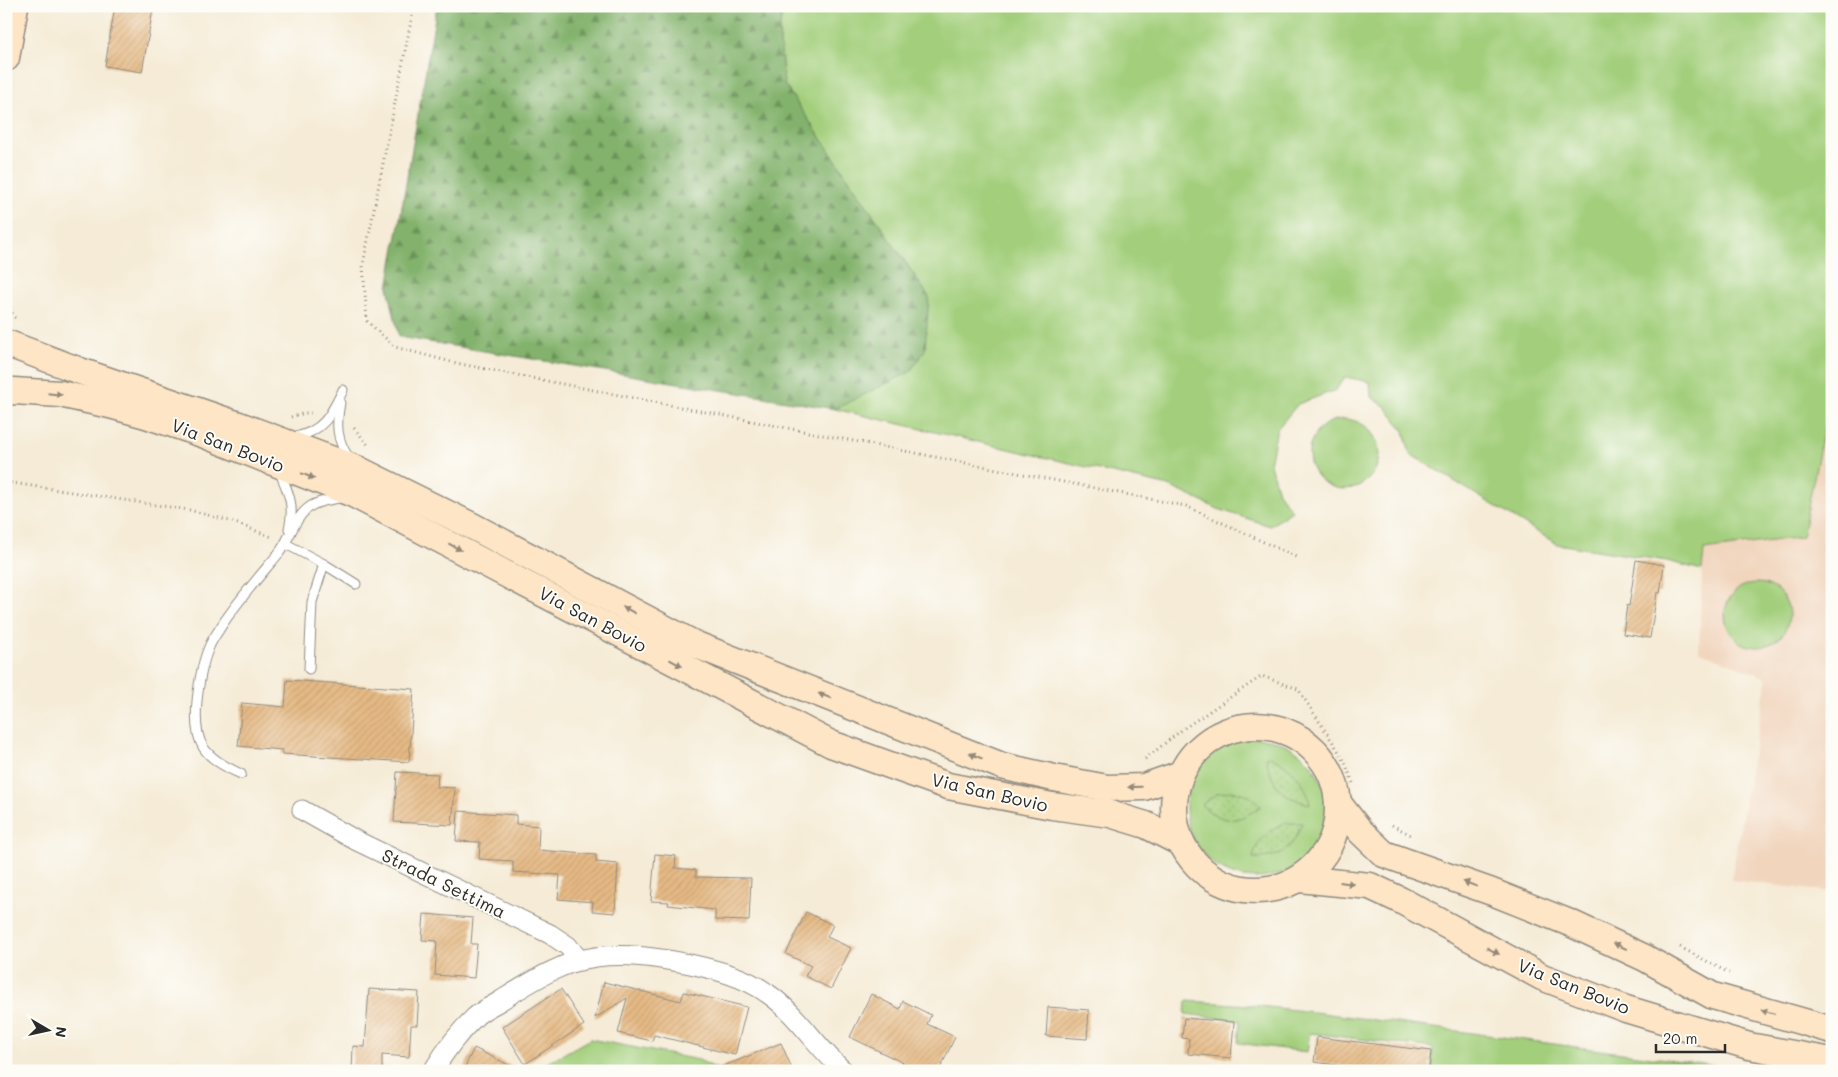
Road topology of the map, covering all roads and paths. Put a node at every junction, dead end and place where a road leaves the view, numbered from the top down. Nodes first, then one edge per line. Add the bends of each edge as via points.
1 (15, 6) edge
2 (414, 6) edge
3 (6, 58) edge
4 (6, 298) edge
5 (22, 321) dead end
6 (6, 343) edge
7 (6, 392) edge
8 (335, 413) junction
9 (280, 440) junction
10 (375, 450) dead end
11 (357, 469) junction
12 (6, 482) edge
13 (353, 494) junction
14 (286, 544) junction
15 (1296, 557) dead end
16 (324, 564) junction
17 (356, 584) dead end
18 (309, 669) dead end
19 (1141, 763) dead end
20 (241, 774) dead end
21 (1181, 774) junction
22 (1346, 794) junction
23 (302, 810) dead end
24 (1390, 824) dead end
25 (1414, 836) dead end
26 (1181, 843) junction
27 (1298, 879) junction
28 (1674, 944) dead end
29 (580, 961) junction
30 (1732, 975) dead end
31 (1832, 1030) edge
32 (1832, 1061) edge
33 (832, 1064) edge
34 (434, 1071) edge
35 (593, 1071) edge
36 (639, 1071) edge
37 (844, 1071) edge

1 - 3 main road
2 - 15 path via 363,265 367,321 395,347 455,363 1186,506
4 - 5 path via 14,317
6 - 9 main road, Via San Bovio
7 -> 9 main road, Via San Bovio via 60,394 110,405 205,435
8 - 9 lane via 307,434
8 - 9 path via 305,413
8 - 10 path via 353,426 366,445
8 - 11 lane via 340,441
9 - 11 main road, Via San Bovio
9 -> 13 main road, Via San Bovio
9 - 14 lane via 292,505
21 -> 11 main road, Via San Bovio via 1144,787 1107,788 1002,766 694,644
12 - 14 path via 189,510 260,531
13 - 14 lane via 311,506 296,523
13 -> 26 main road, Via San Bovio via 831,744 948,786 1110,814 1146,825
14 - 16 lane
14 - 20 lane via 237,602 210,645 200,680 195,720 202,748 218,764
16 - 17 lane
16 - 18 lane via 312,602
19 - 22 path via 1183,729 1262,676 1298,689 1343,758
21 - 22 main road, Via San Bovio via 1195,753 1213,739 1233,729 1266,726 1282,730 1310,746
21 - 26 main road, Via San Bovio via 1174,802
22 - 27 main road, Via San Bovio via 1326,852
31 -> 22 main road, Via San Bovio via 1713,996 1570,923 1384,854 1360,831
23 - 29 street, Strada Settima via 357,841 550,934 568,946
24 - 25 path
26 - 27 main road, Via San Bovio via 1206,874 1231,887 1269,890
27 -> 32 main road, Via San Bovio via 1370,886 1542,977 1626,1009 1749,1046
28 - 30 path
29 - 33 street via 594,957 661,958 738,977 767,992 791,1013
29 - 34 street via 562,966 476,1016 449,1044
33 - 37 street
35 - 36 path via 621,1067

